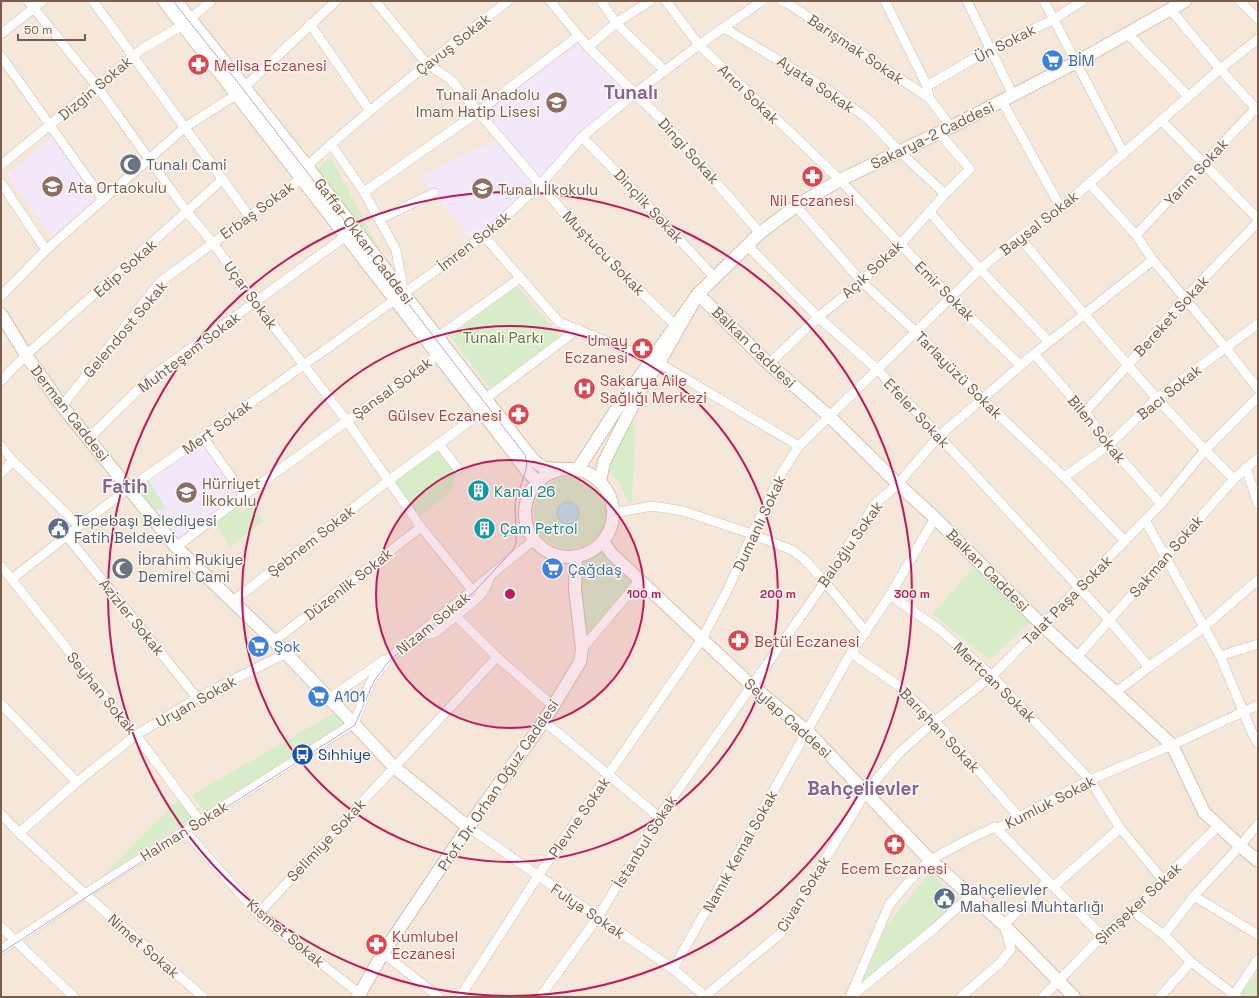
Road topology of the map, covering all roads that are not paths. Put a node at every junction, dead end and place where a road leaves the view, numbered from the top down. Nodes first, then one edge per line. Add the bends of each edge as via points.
1 (43, 1) edge
2 (93, 1) edge
3 (164, 1) edge
4 (176, 1) edge
5 (211, 1) edge
6 (336, 1) edge
7 (375, 1) edge
8 (508, 1) edge
9 (550, 1) edge
10 (601, 1) edge
11 (650, 1) edge
12 (666, 1) edge
13 (762, 1) edge
14 (782, 1) edge
15 (885, 1) edge
16 (967, 1) edge
17 (1044, 1) edge
18 (1082, 1) edge
19 (1184, 1) edge
20 (1240, 1) edge
21 (31, 4) edge
22 (1168, 5) edge
23 (1258, 19) edge
24 (1053, 20) junction
25 (186, 22) junction
26 (616, 23) junction
27 (310, 24) junction
28 (724, 28) junction
29 (1, 34) edge
30 (1128, 34) junction
31 (578, 36) junction
32 (1258, 39) edge
33 (699, 45) junction
34 (588, 47) junction
35 (990, 49) junction
36 (1, 56) edge
37 (134, 56) junction
38 (1075, 63) junction
39 (427, 64) junction
40 (1220, 69) junction
41 (665, 71) junction
42 (96, 85) junction
43 (927, 86) junction
44 (242, 91) junction
45 (634, 94) junction
46 (1013, 95) junction
47 (1188, 96) junction
48 (929, 98) junction
49 (1002, 101) junction
50 (1257, 110) edge
51 (370, 111) junction
52 (478, 112) junction
53 (1161, 120) junction
54 (51, 125) junction
55 (951, 127) junction
56 (184, 128) junction
57 (939, 133) junction
58 (582, 137) junction
59 (331, 144) junction
60 (899, 151) junction
61 (1124, 154) junction
62 (149, 159) junction
63 (1204, 164) junction
64 (1, 165) edge
65 (307, 166) junction
66 (302, 178) junction
67 (223, 179) junction
68 (840, 180) junction
69 (1, 183) edge
70 (1089, 183) junction
71 (540, 185) junction
72 (364, 192) junction
73 (434, 193) dead end
74 (945, 194) junction
75 (103, 200) junction
76 (796, 206) junction
77 (1061, 208) junction
78 (187, 212) junction
79 (930, 212) junction
80 (249, 216) junction
81 (380, 219) junction
82 (1258, 220) edge
83 (760, 233) junction
84 (1136, 235) junction
85 (346, 236) junction
86 (484, 236) junction
87 (1019, 237) junction
88 (213, 243) junction
89 (747, 245) junction
90 (900, 245) junction
91 (46, 250) junction
92 (1153, 260) junction
93 (980, 269) junction
94 (714, 277) junction
95 (520, 278) junction
96 (862, 282) junction
97 (698, 294) junction
98 (1, 296) edge
99 (400, 297) junction
100 (951, 298) junction
101 (1184, 299) junction
102 (255, 302) junction
103 (1084, 313) junction
104 (1, 314) edge
105 (818, 317) junction
106 (1258, 324) edge
107 (676, 326) junction
108 (578, 329) junction
109 (916, 332) junction
110 (438, 337) junction
111 (1049, 342) junction
112 (1226, 348) junction
113 (438, 354) junction
114 (1034, 354) junction
115 (26, 355) junction
116 (655, 361) junction
117 (769, 364) junction
118 (304, 365) junction
119 (1020, 365) junction
120 (1128, 365) junction
121 (877, 369) junction
122 (1, 381) edge
123 (1258, 389) edge
124 (1258, 397) edge
125 (485, 399) junction
126 (982, 399) junction
127 (1156, 399) junction
128 (62, 406) junction
129 (482, 412) junction
130 (1085, 412) junction
131 (829, 416) junction
132 (347, 421) junction
133 (938, 436) junction
134 (89, 438) junction
135 (203, 438) junction
136 (439, 444) junction
137 (1109, 445) junction
138 (1, 446) edge
139 (799, 446) junction
140 (1205, 450) junction
141 (1258, 458) edge
142 (13, 461) junction
143 (1246, 468) junction
144 (458, 469) dead end
145 (560, 469) junction
146 (578, 469) junction
147 (1, 473) edge
148 (1064, 477) junction
149 (1234, 479) junction
150 (389, 481) junction
151 (600, 481) junction
152 (538, 482) junction
153 (898, 484) junction
154 (130, 488) junction
155 (244, 495) junction
156 (1161, 504) junction
157 (1258, 504) edge
158 (614, 513) junction
159 (935, 518) junction
160 (1145, 520) junction
161 (79, 526) junction
162 (421, 527) junction
163 (752, 534) junction
164 (66, 535) junction
165 (534, 540) junction
166 (1125, 541) junction
167 (602, 542) junction
168 (176, 547) junction
169 (576, 557) junction
170 (1166, 557) junction
171 (1, 566) edge
172 (491, 576) junction
173 (12, 579) junction
174 (640, 580) junction
175 (1258, 580) edge
176 (825, 582) junction
177 (1080, 588) junction
178 (472, 590) junction
179 (890, 595) junction
180 (233, 601) junction
181 (456, 616) junction
182 (1110, 621) junction
183 (1042, 625) junction
184 (1204, 627) junction
185 (866, 632) junction
186 (418, 634) junction
187 (274, 640) junction
188 (702, 640) junction
189 (1258, 644) edge
190 (582, 649) junction
191 (286, 653) junction
192 (852, 653) junction
193 (1220, 656) junction
194 (497, 657) junction
195 (389, 658) junction
196 (1077, 658) junction
197 (1149, 667) junction
198 (992, 676) junction
199 (751, 685) junction
200 (1116, 693) junction
201 (197, 698) junction
202 (330, 698) junction
203 (1, 704) edge
204 (1258, 705) edge
205 (552, 706) junction
206 (1244, 712) junction
207 (544, 721) junction
208 (935, 721) junction
209 (354, 723) junction
210 (808, 732) junction
211 (136, 735) junction
212 (1258, 743) edge
213 (1172, 745) junction
214 (394, 767) junction
215 (608, 773) junction
216 (1090, 780) junction
217 (77, 782) junction
218 (866, 792) junction
219 (1, 814) edge
220 (659, 817) junction
221 (1019, 817) junction
222 (200, 821) junction
223 (1258, 824) edge
224 (1218, 826) junction
225 (995, 827) junction
226 (468, 828) junction
227 (1120, 828) junction
228 (185, 831) junction
229 (19, 832) junction
230 (1240, 846) junction
231 (930, 860) junction
232 (1258, 860) edge
233 (538, 876) junction
234 (1163, 880) junction
235 (1051, 884) junction
236 (85, 894) junction
237 (971, 895) junction
238 (1194, 896) junction
239 (1132, 911) junction
240 (258, 914) junction
241 (598, 917) junction
242 (1004, 925) junction
243 (1, 927) edge
244 (1258, 935) edge
245 (1102, 936) junction
246 (1164, 936) junction
247 (14, 940) junction
248 (1, 950) edge
249 (383, 953) junction
250 (1258, 959) edge
251 (1191, 962) junction
252 (673, 969) junction
253 (1058, 981) junction
254 (359, 996) edge
255 (1236, 996) edge
256 (74, 997) edge
257 (203, 997) edge
258 (439, 997) edge
259 (460, 997) edge
260 (540, 997) edge
261 (705, 997) edge
262 (851, 997) edge
263 (960, 997) edge
264 (1043, 997) edge
265 (1074, 997) edge
266 (1160, 997) edge

1 - 21 street
2 - 37 street
3 - 25 main road, Gaffar Okkan Caddesi
4 - 25 main road, Gaffar Okkan Caddesi
5 - 25 street, Dizgin Sokak
6 - 27 street
7 - 39 street, Muştucu Sokak
8 - 39 street, Çavuş Sokak
9 - 31 street, Dingi Sokak
10 - 26 street
11 - 26 street
12 - 33 street, Arıcı Sokak
13 - 28 street, İmren Sokak
14 - 48 street, Barışmak Sokak
15 - 43 street
16 - 35 street
17 - 24 street
18 - 24 street, Ün Sokak
19 - 22 main road, Sakarya-2 Caddesi
20 - 23 street
21 - 29 street
21 - 42 street, Uçar Sokak
22 - 30 main road, Sakarya-2 Caddesi
22 - 40 street
24 - 35 street, Ün Sokak
24 - 38 street
25 - 37 street, Dizgin Sokak
25 - 44 main road, Gaffar Okkan Caddesi
26 - 34 street
26 - 41 street
27 - 44 street
27 - 51 street
28 - 33 street, İmren Sokak
28 - 60 street, Ayata Sokak via 830,90 869,120
30 - 38 main road, Sakarya-2 Caddesi
30 - 47 street
31 - 34 street, Dingi Sokak
31 - 52 street
32 - 40 street, Baysal Sokak
33 - 41 street, İmren Sokak
33 - 68 street, Arıcı Sokak
34 - 45 street, Dingi Sokak
35 - 43 street, Ün Sokak
35 - 46 street
36 - 54 street
37 - 42 street, Dizgin Sokak
37 - 56 street
38 - 46 main road, Sakarya-2 Caddesi
38 - 61 street
39 - 51 street, Çavuş Sokak
39 - 52 street, Muştucu Sokak via 450,79
40 - 47 street, Baysal Sokak
40 - 50 street
41 - 45 street, İmren Sokak
42 - 54 street, Dizgin Sokak
42 - 62 street, Uçar Sokak
43 - 48 street
44 - 56 street
44 - 65 main road, Gaffar Okkan Caddesi
44 - 66 main road, Gaffar Okkan Caddesi
45 - 58 street, İmren Sokak
45 - 83 street, Dingi Sokak via 665,123
46 - 49 main road, Sakarya-2 Caddesi
47 - 53 street, Baysal Sokak
48 - 55 street
49 - 55 main road, Sakarya-2 Caddesi
49 - 77 street
50 - 63 street, Yarım Sokak
51 - 59 street, Çavuş Sokak
52 - 71 street, Muştucu Sokak
52 - 72 street
53 - 61 street, Baysal Sokak
53 - 63 street
54 - 64 street, Dizgin Sokak
54 - 75 street
55 - 57 main road, Sakarya-2 Caddesi
56 - 62 street
56 - 67 street
57 - 60 main road, Sakarya-2 Caddesi
57 - 74 street, Açık Sokak via 970,169
58 - 71 street, İmren Sokak
58 - 94 street, Dinçlik Sokak
59 - 65 street, Çavuş Sokak
59 - 72 street
60 - 68 main road, Sakarya-2 Caddesi
60 - 74 street, Ayata Sokak
61 - 70 street, Baysal Sokak
62 - 75 street
62 - 78 street, Uçar Sokak
63 - 82 street
63 - 84 street, Yarım Sokak
65 - 99 main road, Gaffar Okkan Caddesi
66 - 80 street, Erbaş Sokak
66 - 85 main road, Gaffar Okkan Caddesi
67 - 78 street, Edip Sokak
67 - 80 street
68 - 76 main road, Sakarya-2 Caddesi
68 - 90 street, Emir Sokak
69 - 91 street
70 - 77 street, Baysal Sokak
70 - 84 street
71 - 86 street, İmren Sokak
71 - 107 street, Muştucu Sokak via 583,236
72 - 81 street
73 - 81 street
74 - 79 street, Açık Sokak
75 - 91 street
76 - 83 main road, Sakarya-2 Caddesi
76 - 96 street, Tarlayüzü Sokak
77 - 87 street, Baysal Sokak
78 - 88 street, Uçar Sokak
78 - 115 street, Edip Sokak
79 - 90 street, Açık Sokak
79 - 93 street
80 - 88 street, Erbaş Sokak
81 - 99 street via 396,250
82 - 101 street, Bereket Sokak
83 - 89 main road, Sakarya-2 Caddesi
84 - 92 street
85 - 99 main road, Gaffar Okkan Caddesi
85 - 102 street, Muhteşem Sokak
86 - 95 street
86 - 99 street, İmren Sokak
87 - 93 street, Baysal Sokak
87 - 103 street
88 - 102 street, Uçar Sokak
88 - 128 street, Gelendost Sokak via 160,282
89 - 94 main road, Sakarya-2 Caddesi
89 - 105 street, Efeler Sokak
90 - 96 street, Açık Sokak
90 - 100 street, Emir Sokak
91 - 98 street
92 - 101 street
92 - 103 street, Baloğlu Sokak
93 - 100 street, Baysal Sokak
93 - 111 street
94 - 97 main road, Sakarya-2 Caddesi
95 - 108 street via 559,322
95 - 110 street
96 - 105 street, Açık Sokak
96 - 109 street, Tarlayüzü Sokak
97 - 107 main road, Sakarya-2 Caddesi
97 - 116 main road, Sakarya-2 Caddesi
97 - 117 main road, Balkan Caddesi
99 - 110 main road, Gaffar Okkan Caddesi
99 - 113 main road, Gaffar Okkan Caddesi
99 - 118 street, İmren Sokak
100 - 109 street, Baysal Sokak
100 - 119 street, Emir Sokak
101 - 112 street
101 - 120 street, Bereket Sokak
102 - 118 street, Uçar Sokak
102 - 134 street, Muhteşem Sokak via 150,378
103 - 111 street, Baloğlu Sokak
103 - 120 street
104 - 115 main road, Derman Caddesi
105 - 117 street, Açık Sokak
105 - 121 street, Efeler Sokak
106 - 112 street, Bacı Sokak
107 - 116 main road, Sakarya-2 Caddesi
108 - 116 street
108 - 125 street
109 - 121 street, Baysal Sokak
109 - 126 street, Tarlayüzü Sokak
110 - 125 main road, Gaffar Okkan Caddesi
111 - 114 street, Baloğlu Sokak
112 - 123 street
112 - 127 street, Bacı Sokak
113 - 129 main road, Gaffar Okkan Caddesi
113 - 132 street, Şansal Sokak
114 - 119 street, Baloğlu Sokak
114 - 130 street, Bilen Sokak
115 - 122 street, Edip Sokak
115 - 128 main road, Derman Caddesi
116 - 139 street
116 - 146 main road, Sakarya-2 Caddesi via 614,413
116 - 151 main road via 604,462
117 - 131 main road, Balkan Caddesi
118 - 132 street, Uçar Sokak
118 - 135 street, Mert Sokak
119 - 126 street, Baloğlu Sokak
120 - 127 street
120 - 130 street, Bereket Sokak
121 - 131 street, Baysal Sokak
121 - 133 street, Efeler Sokak
124 - 140 street, Talat Paşa Sokak
125 - 145 main road, Gaffar Okkan Caddesi via 534,461 544,468
126 - 133 street, Baloğlu Sokak
126 - 148 street, Tarlayüzü Sokak
127 - 137 street, Bacı Sokak
127 - 140 street
128 - 134 main road, Derman Caddesi
129 - 136 street, Şebnem Sokak
129 - 152 main road, Gaffar Okkan Caddesi
130 - 137 street, Bilen Sokak
131 - 139 street, Dumanlı Sokak
131 - 153 main road, Balkan Caddesi
132 - 150 street, Uçar Sokak
132 - 155 street, Şansal Sokak
133 - 153 street, Baloğlu Sokak
133 - 177 street, Efeler Sokak
134 - 154 main road, Derman Caddesi
135 - 154 street, Mert Sokak
135 - 155 street
136 - 144 street
136 - 150 street, Şebnem Sokak
137 - 148 street, Bacı Sokak
137 - 156 street, Bilen Sokak
138 - 142 street
139 - 163 street, Dumanlı Sokak via 781,474
140 - 149 street
140 - 156 street, Talat Paşa Sokak
141 - 143 street, Sakman Sokak
142 - 147 street
142 - 161 street
143 - 149 street, Sakman Sokak
143 - 157 street
145 - 146 main road
145 - 152 main road
146 - 151 main road via 590,473
148 - 166 street, Tarlayüzü Sokak
149 - 170 street, Sakman Sokak
150 - 162 street, Uçar Sokak
150 - 180 street, Şebnem Sokak
151 - 158 main road via 608,490
152 - 165 main road via 527,499 525,513 527,527
153 - 159 main road, Balkan Caddesi
153 - 176 street, Baloğlu Sokak via 875,504
154 - 161 street, Mert Sokak
154 - 168 main road, Derman Caddesi
155 - 168 street, Şansal Sokak
156 - 160 street, Talat Paşa Sokak
158 - 163 street via 652,506 683,511
158 - 167 main road via 609,534
159 - 179 street, Namık Kemal Sokak
159 - 183 main road, Balkan Caddesi
160 - 166 street, Talat Paşa Sokak
160 - 170 street
161 - 164 street, Mert Sokak
162 - 178 street, Uçar Sokak
162 - 187 street, Düzenlik Sokak
163 - 176 street via 792,550
163 - 188 street, Dumanlı Sokak
164 - 173 street, Mert Sokak
164 - 201 street, Azizler Sokak
165 - 169 main road via 552,554
165 - 172 street, Nizam Sokak
166 - 177 street, Talat Paşa Sokak
167 - 169 main road via 590,552
167 - 174 main road, Seylap Caddesi
168 - 180 main road, Derman Caddesi
169 - 190 main road, Prof. Dr. Orhan Oğuz Caddesi via 575,589
170 - 182 street, Sakman Sokak
170 - 184 street
171 - 173 street, Seyhan Sokak
172 - 178 street, Nizam Sokak
172 - 181 street via 479,597
173 - 211 street, Seyhan Sokak
174 - 188 main road, Seylap Caddesi
174 - 190 street
175 - 184 street
176 - 185 street
176 - 199 street, Baloğlu Sokak
177 - 182 street, Efeler Sokak
177 - 183 street, Talat Paşa Sokak
178 - 186 street, Nizam Sokak
179 - 185 street, Namık Kemal Sokak
179 - 198 street, Mertcan Sokak via 940,630
180 - 187 main road, Derman Caddesi
181 - 186 street via 435,633
181 - 194 street
182 - 196 street, Sakman Sokak
182 - 197 street, Efeler Sokak
183 - 196 main road, Balkan Caddesi
183 - 198 street, Talat Paşa Sokak
184 - 193 street
184 - 197 street
185 - 192 street, Namık Kemal Sokak
186 - 195 street, Nizam Sokak
187 - 191 main road, Derman Caddesi
188 - 199 main road, Seylap Caddesi
188 - 215 street, Plevne Sokak
189 - 193 street
190 - 205 main road, Prof. Dr. Orhan Oğuz Caddesi via 580,662
191 - 201 street, Uryan Sokak
191 - 202 main road, Derman Caddesi
192 - 208 street, Barışhan Sokak via 896,684
192 - 210 street, Namık Kemal Sokak
193 - 206 street
194 - 205 street
194 - 214 street, Selimiye Sokak
195 - 202 street
195 - 209 street, Nizam Sokak via 372,680
196 - 200 main road, Balkan Caddesi
197 - 200 street
198 - 208 street, Talat Paşa Sokak
198 - 216 street, Mertcan Sokak
199 - 210 main road, Seylap Caddesi
199 - 220 street, İstanbul Sokak
200 - 213 main road, Balkan Caddesi
201 - 211 street, Uryan Sokak
202 - 209 main road, Derman Caddesi
203 - 217 street
204 - 206 street, Kumluk Sokak
205 - 207 main road, Prof. Dr. Orhan Oğuz Caddesi
206 - 212 street
206 - 213 street, Kumluk Sokak
207 - 215 street
207 - 226 main road, Prof. Dr. Orhan Oğuz Caddesi
208 - 218 street, Talat Paşa Sokak via 898,754
208 - 221 street, Barışhan Sokak
209 - 214 main road, Derman Caddesi
209 - 222 street, Halman Sokak
210 - 218 main road, Seylap Caddesi
210 - 252 street, Namık Kemal Sokak
211 - 217 street, Uryan Sokak
211 - 222 street, Seyhan Sokak
213 - 216 street, Kumluk Sokak
213 - 224 main road, Balkan Caddesi via 1204,812
214 - 226 main road, Derman Caddesi
214 - 240 street, Selimiye Sokak
215 - 220 street
215 - 233 street, Plevne Sokak
216 - 221 street, Kumluk Sokak
216 - 227 street, Mertcan Sokak
217 - 229 street, Uryan Sokak
218 - 231 main road, Seylap Caddesi
218 - 261 street, Civan Sokak via 780,934
219 - 229 street, Nimet Sokak
220 - 241 street, İstanbul Sokak
221 - 225 street, Kumluk Sokak via 998,828
222 - 228 street, Halman Sokak
223 - 230 street
224 - 230 main road, Balkan Caddesi
224 - 234 street, Şimşeker Sokak
225 - 231 street, Kumluk Sokak
225 - 235 street
226 - 233 street, Fulya Sokak
226 - 249 main road, Prof. Dr. Orhan Oğuz Caddesi
227 - 234 street, Mertcan Sokak
227 - 235 street
228 - 236 street, Halman Sokak
228 - 240 street, Kısmet Sokak
229 - 236 street, Nimet Sokak
230 - 232 main road, Balkan Caddesi
230 - 238 street
231 - 237 main road, Seylap Caddesi
231 - 262 street, Kumluk Sokak via 890,905
233 - 241 street, Fulya Sokak
233 - 259 street, Plevne Sokak
234 - 239 street, Şimşeker Sokak
235 - 242 street
235 - 245 street
236 - 247 street, Halman Sokak
236 - 257 street, Nimet Sokak
237 - 242 main road, Seylap Caddesi
237 - 262 street
238 - 244 street
238 - 246 street
239 - 245 street, Şimşeker Sokak
239 - 246 street
240 - 254 street, Kısmet Sokak
241 - 252 street, Fulya Sokak
241 - 260 street, İstanbul Sokak
242 - 253 main road, Seylap Caddesi
242 - 263 street via 1011,949 1000,963
243 - 247 street
245 - 253 street, Şimşeker Sokak
246 - 251 street
247 - 248 street, Halman Sokak
247 - 256 street
249 - 254 main road, Prof. Dr. Orhan Oğuz Caddesi
249 - 258 street
250 - 255 street
251 - 255 street
251 - 266 street
252 - 261 street, Fulya Sokak
253 - 264 street, Şimşeker Sokak
253 - 265 main road, Seylap Caddesi

